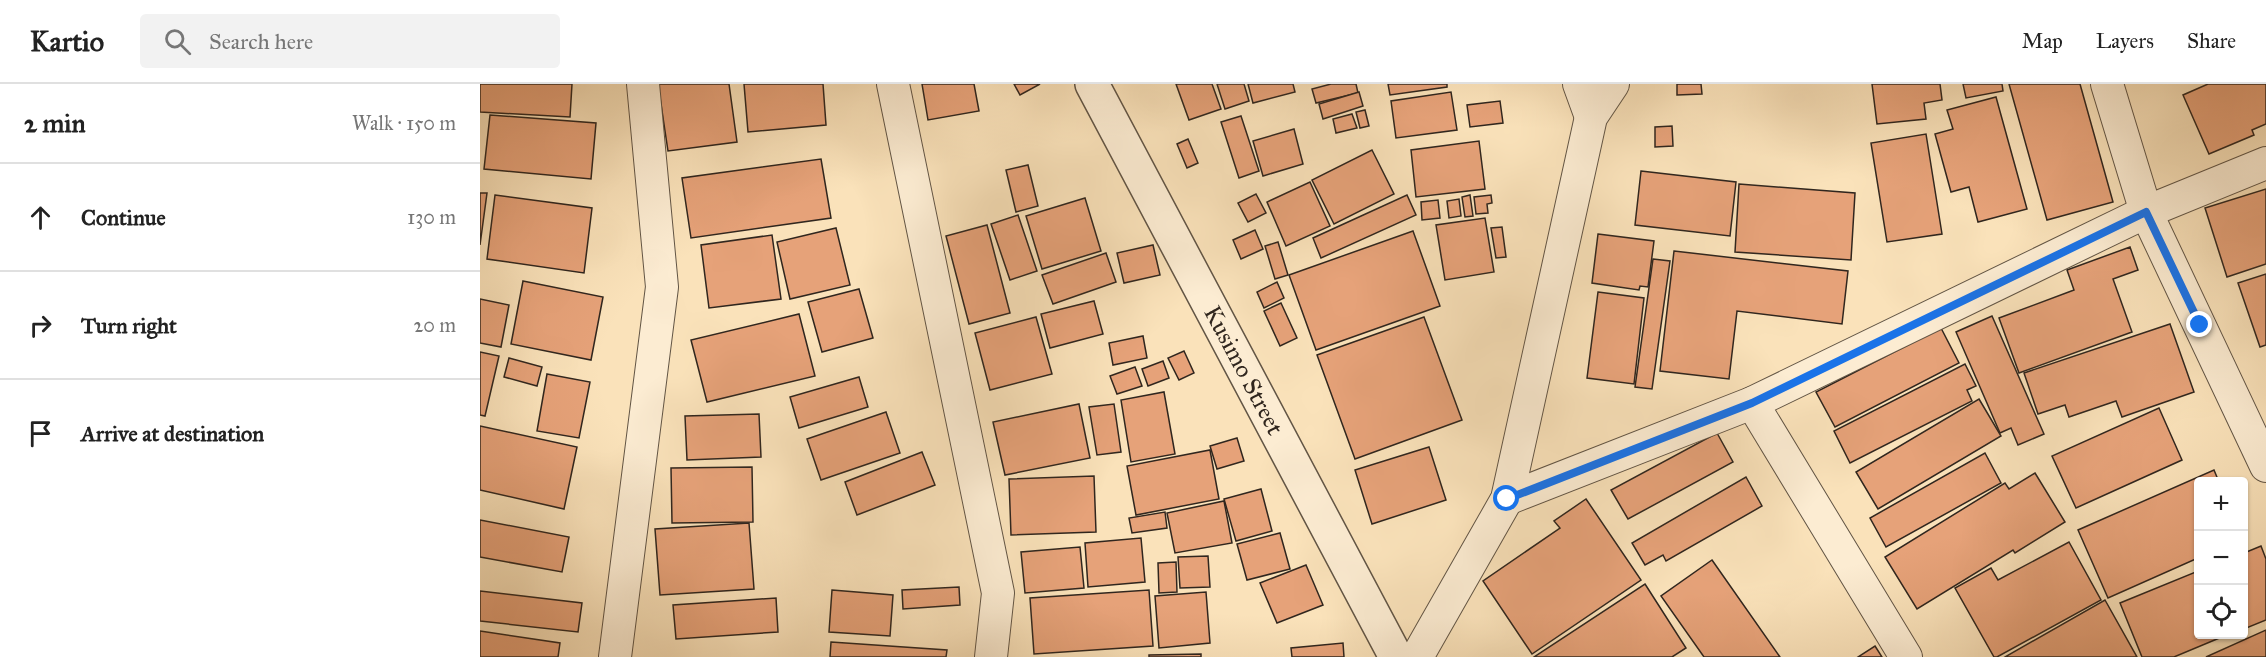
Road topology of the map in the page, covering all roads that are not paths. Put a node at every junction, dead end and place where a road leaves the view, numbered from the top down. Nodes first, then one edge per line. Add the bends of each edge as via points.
1 (643, 84) edge
2 (892, 84) edge
3 (1092, 84) edge
4 (1580, 84) edge
5 (1613, 84) edge
6 (2107, 84) edge
7 (1591, 117) junction
8 (2266, 163) edge
9 (2146, 212) junction
10 (1752, 403) junction
11 (2266, 466) edge
12 (1507, 499) junction
13 (615, 657) edge
14 (991, 657) edge
15 (1396, 657) edge
16 (1418, 657) edge
17 (1906, 657) edge

1 - 13 street via 662,287
2 - 14 street via 998,593
3 - 15 street, Kusimo Street
4 - 7 street
5 - 7 street
6 - 9 street
7 - 12 street
8 - 9 street
9 - 10 street
9 - 11 street
10 - 12 street
10 - 17 street
12 - 16 street

